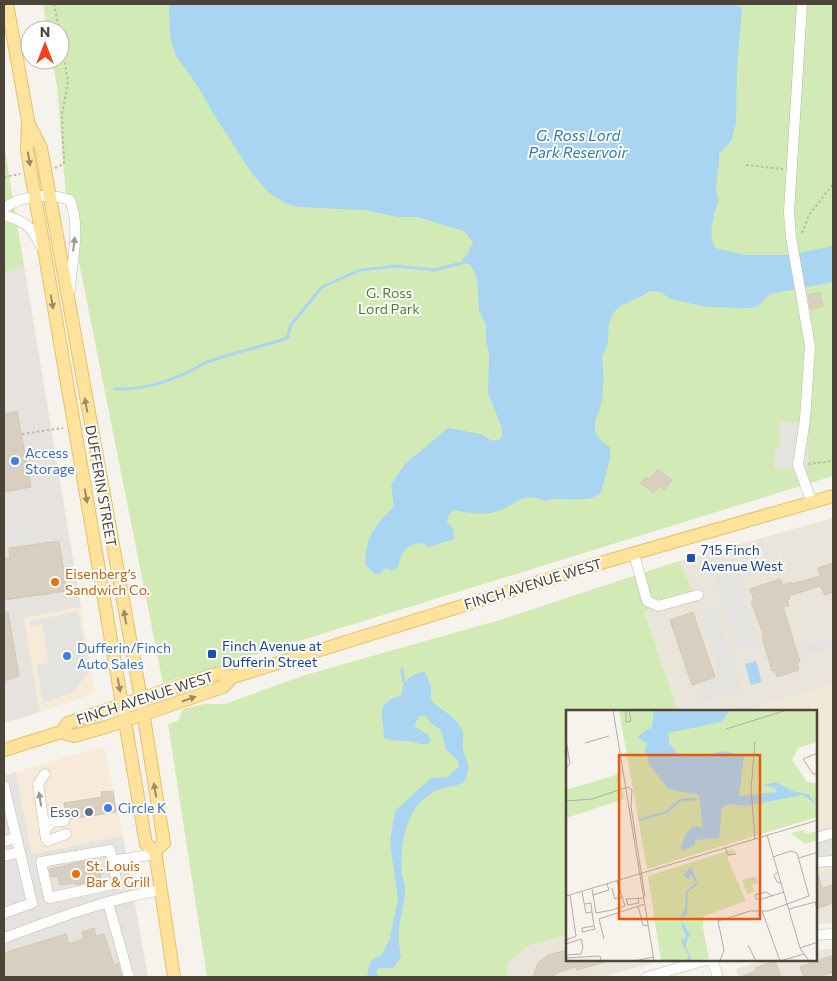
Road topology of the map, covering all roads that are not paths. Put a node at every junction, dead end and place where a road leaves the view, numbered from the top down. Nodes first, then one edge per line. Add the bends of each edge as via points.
1 (7, 4) edge
2 (802, 4) edge
3 (28, 120) junction
4 (49, 195) junction
5 (35, 197) junction
6 (4, 208) edge
7 (4, 215) edge
8 (44, 254) junction
9 (68, 310) junction
10 (833, 496) edge
11 (812, 503) junction
12 (634, 554) junction
13 (698, 595) dead end
14 (233, 677) junction
15 (141, 699) junction
16 (123, 705) junction
17 (143, 715) junction
18 (126, 721) junction
19 (61, 732) junction
20 (4, 750) edge
21 (45, 774) dead end
22 (4, 786) edge
23 (64, 821) dead end
24 (45, 830) junction
25 (833, 833) edge
26 (66, 834) dead end
27 (17, 838) junction
28 (817, 838) edge
29 (4, 841) edge
30 (20, 852) junction
31 (155, 853) junction
32 (4, 856) edge
33 (112, 861) junction
34 (833, 861) edge
35 (817, 862) edge
36 (43, 872) junction
37 (26, 876) junction
38 (161, 890) junction
39 (108, 903) junction
40 (4, 913) edge
41 (833, 934) edge
42 (817, 935) edge
43 (4, 938) edge
44 (703, 961) edge
45 (712, 961) edge
46 (129, 977) edge
47 (174, 977) edge
48 (647, 977) edge
49 (718, 977) edge

1 - 3 main road, DUFFERIN STREET
2 - 11 street via 789,212 810,346 798,466
3 - 4 main road, DUFFERIN STREET via 40,148
3 -> 5 main road, DUFFERIN STREET via 27,150
4 - 5 street
4 - 9 main road, DUFFERIN STREET
9 -> 4 street via 76,232 74,211 70,200
5 - 6 street
5 - 8 main road, DUFFERIN STREET
7 - 8 street via 22,221 32,229
8 -> 16 main road, DUFFERIN STREET
15 -> 9 main road, DUFFERIN STREET
10 - 11 main road, FINCH AVENUE WEST
11 - 12 main road, FINCH AVENUE WEST
12 - 13 street via 647,601 658,606
12 - 14 main road, FINCH AVENUE WEST
14 - 15 main road, FINCH AVENUE WEST via 219,673
17 -> 14 main road, FINCH AVENUE WEST via 223,687
15 - 16 main road, FINCH AVENUE WEST
15 - 17 main road, DUFFERIN STREET
16 - 18 main road, DUFFERIN STREET
16 - 19 main road, FINCH AVENUE WEST via 68,723
17 - 18 main road, FINCH AVENUE WEST
31 -> 17 main road, DUFFERIN STREET via 164,843
18 - 19 main road, FINCH AVENUE WEST via 74,736
18 - 31 main road, DUFFERIN STREET via 146,844
19 - 20 main road, FINCH AVENUE WEST
24 -> 21 street via 38,784
22 - 27 street
23 - 24 street via 51,822
24 - 26 street via 48,841
25 - 28 street
27 - 29 street
27 - 30 street
30 - 32 street
30 - 37 street
31 - 33 street
31 - 38 main road, DUFFERIN STREET
33 - 36 street via 110,850 41,862
33 - 36 street via 117,883 49,898
34 - 35 street
36 - 37 street
37 - 40 street via 32,903
38 - 39 street
38 - 47 main road, DUFFERIN STREET
39 - 43 street
39 - 46 street
41 - 42 street
44 - 48 street
45 - 49 street

